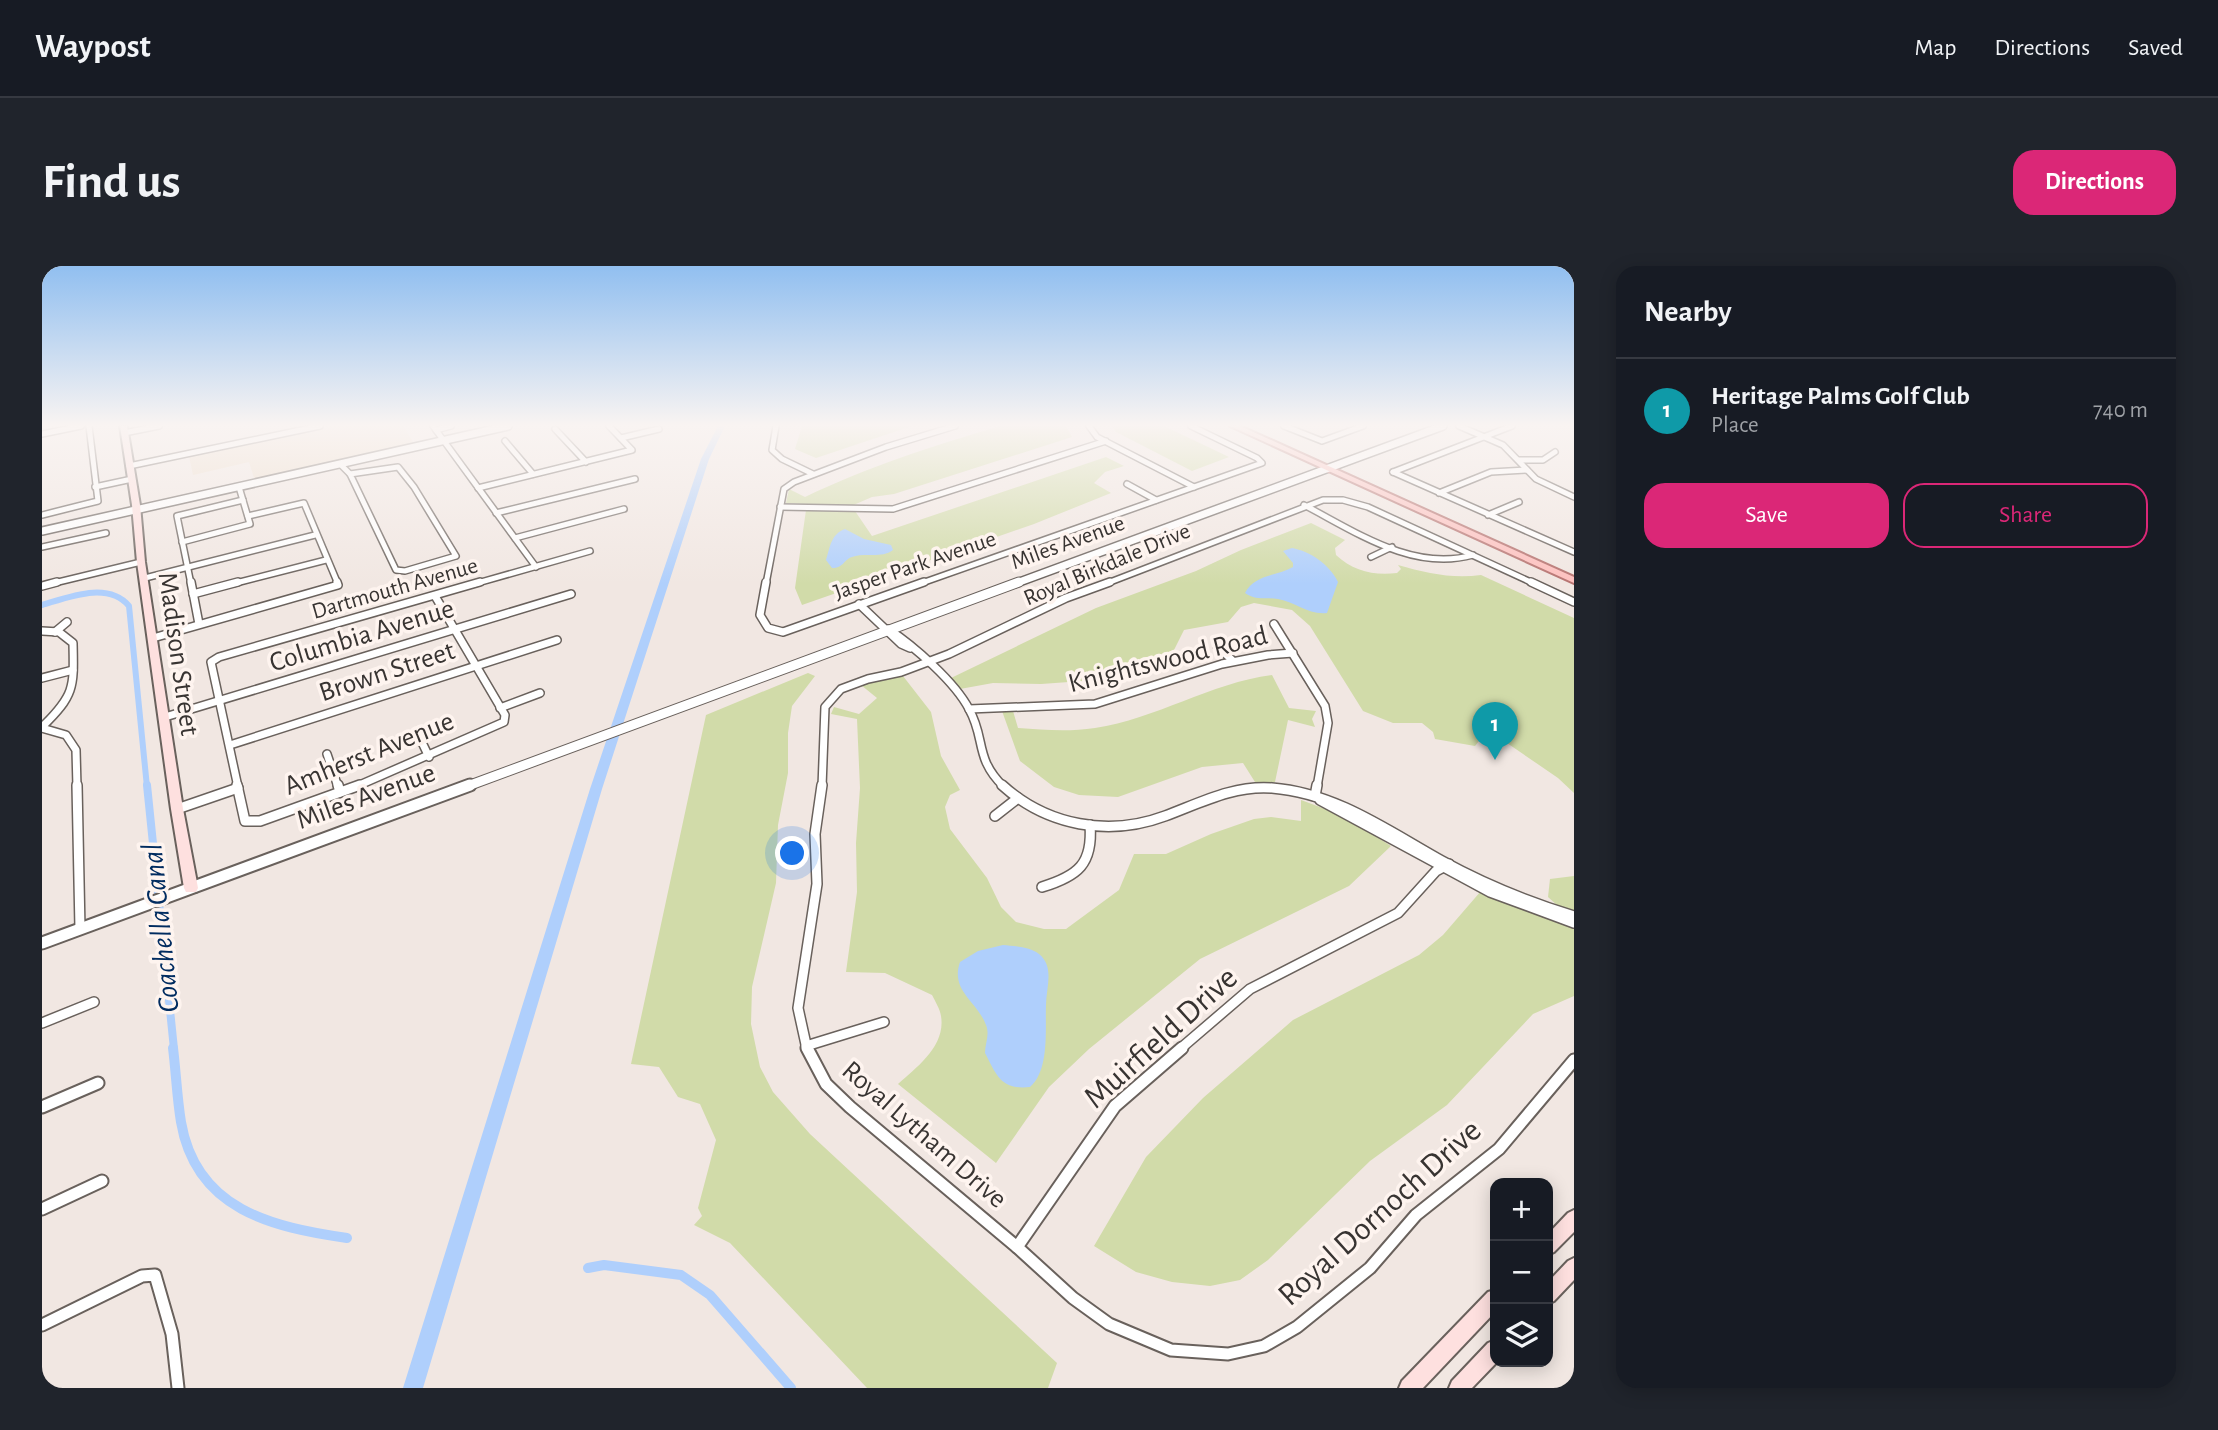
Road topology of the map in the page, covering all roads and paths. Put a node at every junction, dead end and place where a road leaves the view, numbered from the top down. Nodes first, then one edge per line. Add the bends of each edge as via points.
1 (94, 478) edge
2 (277, 478) edge
3 (352, 478) edge
4 (406, 478) edge
5 (471, 478) edge
6 (516, 478) edge
7 (803, 478) edge
8 (987, 478) edge
9 (1177, 478) edge
10 (1218, 478) edge
11 (1297, 478) edge
12 (1353, 478) edge
13 (1353, 478) edge
14 (1407, 478) edge
15 (1474, 478) edge
16 (1537, 478) edge
17 (132, 479) joint
18 (635, 479) dead end
19 (1128, 484) dead end
20 (95, 487) junction
21 (239, 487) junction
22 (1194, 487) junction
23 (478, 488) junction
24 (1574, 491) edge
25 (1439, 493) junction
26 (1567, 495) junction
27 (1574, 497) edge
28 (243, 500) junction
29 (1156, 500) junction
30 (1519, 502) dead end
31 (1304, 505) junction
32 (780, 508) junction
33 (624, 509) dead end
34 (136, 510) junction
35 (496, 513) junction
36 (42, 515) edge
37 (1488, 515) junction
38 (248, 516) junction
39 (42, 531) edge
40 (106, 533) dead end
41 (315, 535) junction
42 (515, 538) junction
43 (182, 542) junction
44 (1392, 547) junction
45 (42, 548) edge
46 (590, 551) dead end
47 (1574, 552) edge
48 (1473, 555) junction
49 (1371, 557) dead end
50 (326, 560) junction
51 (141, 562) junction
52 (1536, 562) joint
53 (93, 563) dead end
54 (186, 567) junction
55 (536, 567) junction
56 (95, 573) junction
57 (1574, 577) edge
58 (145, 578) junction
59 (42, 586) edge
60 (193, 594) junction
61 (571, 594) dead end
62 (435, 596) junction
63 (1574, 602) edge
64 (859, 604) junction
65 (67, 622) dead end
66 (200, 624) junction
67 (1274, 624) dead end
68 (454, 629) junction
69 (888, 630) junction
70 (42, 631) edge
71 (55, 632) junction
72 (153, 638) junction
73 (557, 640) dead end
74 (1217, 646) dead end
75 (1293, 653) junction
76 (1232, 660) junction
77 (926, 663) junction
78 (475, 666) junction
79 (73, 670) junction
80 (42, 678) edge
81 (540, 693) dead end
82 (220, 701) junction
83 (500, 708) junction
84 (969, 709) junction
85 (164, 718) junction
86 (42, 728) edge
87 (418, 734) dead end
88 (230, 745) junction
89 (327, 754) dead end
90 (429, 757) junction
91 (238, 788) junction
92 (340, 792) junction
93 (1315, 796) junction
94 (1018, 798) junction
95 (177, 809) junction
96 (995, 816) dead end
97 (1090, 825) junction
98 (1441, 865) junction
99 (1042, 887) dead end
100 (191, 888) junction
101 (1574, 916) edge
102 (1574, 923) edge
103 (80, 929) junction
104 (42, 943) edge
105 (94, 1002) dead end
106 (884, 1022) dead end
107 (42, 1023) edge
108 (806, 1046) junction
109 (1574, 1060) edge
110 (98, 1083) dead end
111 (42, 1107) edge
112 (102, 1181) dead end
113 (42, 1209) edge
114 (1574, 1219) edge
115 (1553, 1241) edge
116 (1017, 1247) junction
117 (1574, 1267) edge
118 (1553, 1290) edge
119 (1490, 1304) edge
120 (42, 1325) edge
121 (1490, 1355) edge
122 (178, 1388) edge
123 (1409, 1388) edge
124 (1459, 1388) edge

1 - 20 street
2 - 21 street
3 - 4 street via 395,569 401,572 456,556
5 - 23 street
6 - 23 street
7 - 32 street via 785,489
8 - 32 street via 893,509
9 - 22 street
10 - 22 street, Jasper Park Avenue
11 - 69 street, Miles Avenue
12 - 52 main road
13 - 57 main road
14 - 25 street
15 - 25 street
16 - 26 street
17 - 20 street
17 - 34 main road, Madison Street
18 - 35 street
19 - 29 street
20 - 36 street via 95,503
21 - 28 street
21 - 34 street
22 - 29 street, Jasper Park Avenue
23 - 35 street
24 - 26 street
25 - 37 street
26 - 27 street
28 - 38 street
28 - 43 street via 177,516
29 - 64 street, Jasper Park Avenue
30 - 37 street
31 - 44 street
31 - 48 street, Royal Birkdale Drive via 1335,499 1360,504
31 - 77 street, Royal Birkdale Drive via 1066,598
32 - 64 street, Jasper Park Avenue via 761,608 768,628 783,632
33 - 42 street
34 - 39 street
34 - 51 main road, Madison Street
35 - 42 street
37 - 47 street
38 - 41 street via 300,502 306,505
38 - 43 street via 251,523 247,527
40 - 45 street
41 - 50 street
41 - 54 street
42 - 55 street
43 - 54 street
44 - 48 street via 1432,561 1458,561
44 - 49 street
46 - 55 street, Dartmouth Avenue
48 - 63 street, Royal Birkdale Drive
50 - 60 street
50 - 66 street via 337,587
51 - 56 street
51 - 58 main road, Madison Street
52 - 57 main road
53 - 56 street
54 - 58 street
54 - 60 street
55 - 62 street, Dartmouth Avenue
56 - 59 street
58 - 72 main road, Madison Street
60 - 66 street
61 - 68 street, Columbia Avenue
62 - 68 street
62 - 82 street, Dartmouth Avenue via 211,662
64 - 69 street
65 - 71 street
66 - 72 street
67 - 75 street
68 - 78 street
68 - 82 street, Columbia Avenue
69 - 77 street
69 - 100 street, Miles Avenue
70 - 71 street
71 - 79 street via 73,643
72 - 85 main road, Madison Street
73 - 78 street, Brown Street
74 - 76 street
75 - 76 street, Knightswood Road
75 - 93 street via 1322,699 1328,723
76 - 84 street, Knightswood Road via 1077,707
77 - 84 street
77 - 108 street, Royal Lytham Drive via 841,689 825,707 815,834 817,884 798,1008
78 - 83 street
78 - 88 street, Brown Street
79 - 80 street
79 - 86 street via 71,697
81 - 83 street
82 - 85 street, Columbia Avenue
82 - 88 street
83 - 90 street, Amherst Avenue via 504,722 497,727
84 - 94 street via 982,760
85 - 95 main road, Madison Street
86 - 103 street via 66,735 76,750
87 - 90 street
88 - 91 street
89 - 92 street
90 - 92 street, Amherst Avenue
91 - 92 street, Amherst Avenue via 248,823
91 - 95 street
93 - 97 street via 1246,788 1149,822 1126,827
93 - 98 street
94 - 96 street
94 - 97 street via 1048,815
95 - 100 main road, Madison Street
97 - 99 street via 1092,849 1086,862 1059,883
98 - 101 street
98 - 102 street via 1515,903
98 - 116 street, Muirfield Drive via 1398,912 1250,989 1115,1106
100 - 103 street, Miles Avenue
103 - 104 street, Miles Avenue
105 - 107 street
106 - 108 street
108 - 116 street, Royal Lytham Drive via 826,1084
109 - 116 street, Royal Dornoch Drive via 1499,1149 1416,1215 1370,1268 1264,1346 1228,1354 1171,1350 1110,1324 1073,1298
110 - 111 street
112 - 113 street
114 - 115 main road
117 - 118 main road
119 - 123 main road
120 - 122 street via 142,1276 155,1275 172,1334
121 - 124 main road

